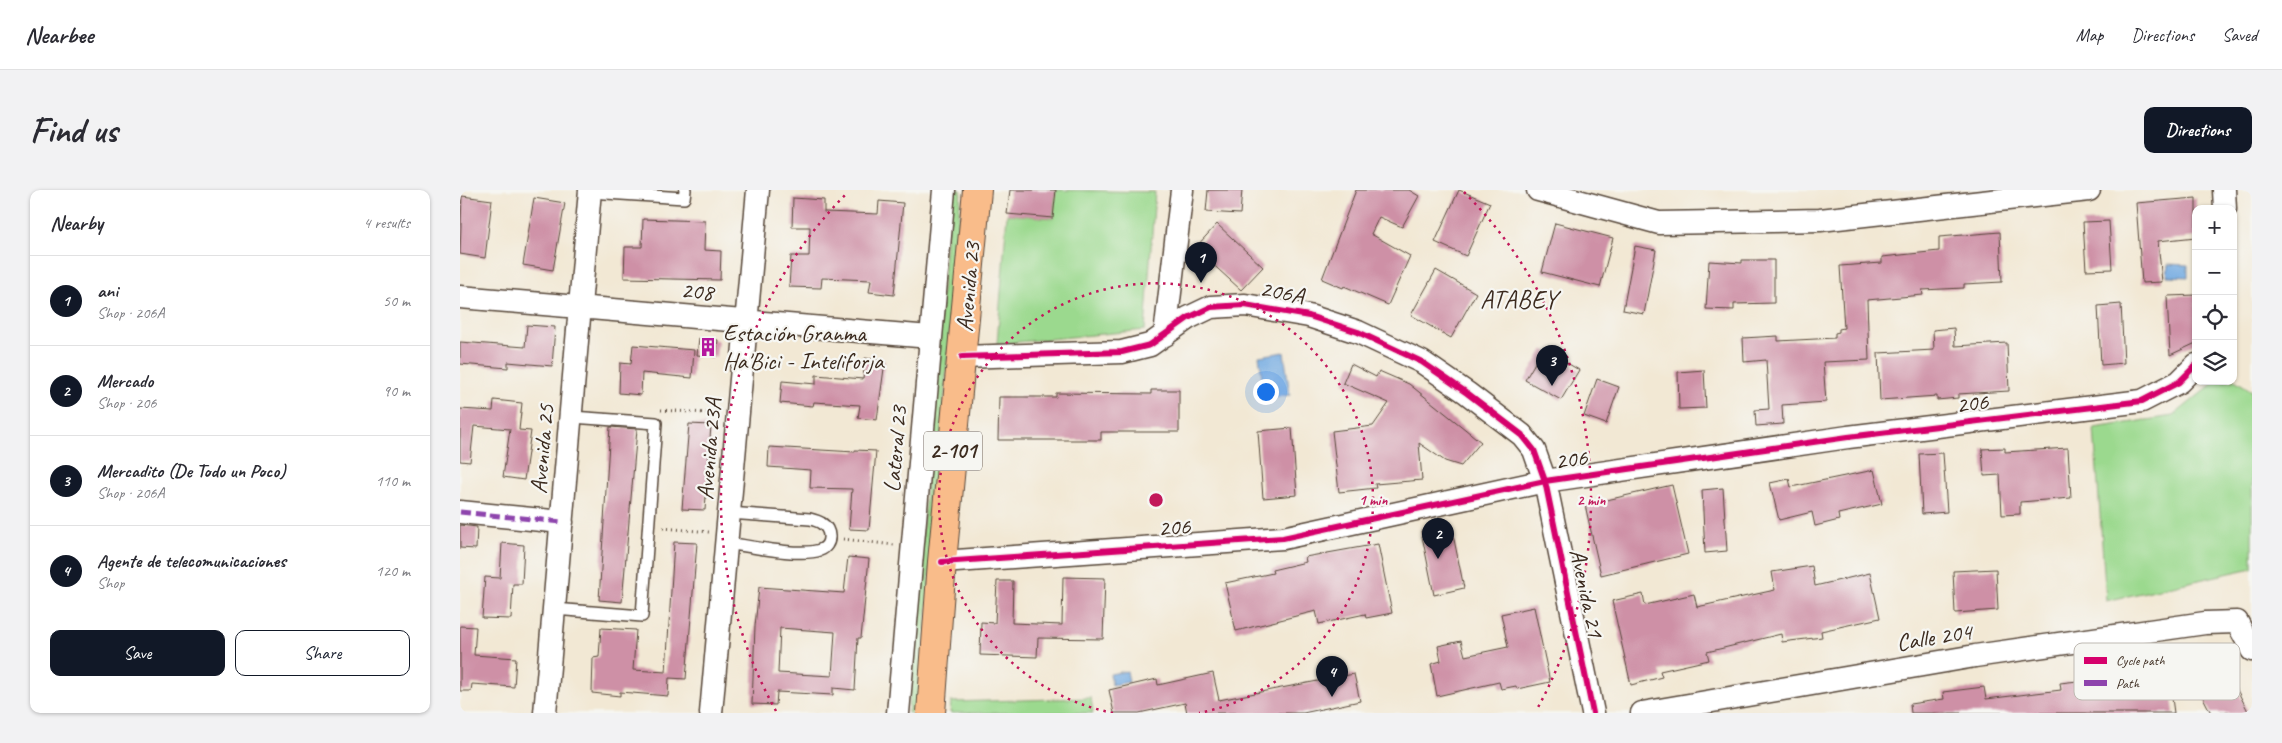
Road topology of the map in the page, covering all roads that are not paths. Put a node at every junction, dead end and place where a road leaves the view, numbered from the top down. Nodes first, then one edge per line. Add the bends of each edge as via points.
1 (685, 190) edge
2 (758, 190) edge
3 (944, 190) edge
4 (977, 190) edge
5 (1182, 190) edge
6 (1538, 190) edge
7 (2089, 190) edge
8 (2224, 190) edge
9 (590, 191) edge
10 (2225, 205) edge
11 (460, 296) edge
12 (580, 307) junction
13 (746, 321) junction
14 (1165, 335) junction
15 (930, 337) junction
16 (962, 357) junction
17 (2192, 369) edge
18 (572, 417) junction
19 (1545, 481) junction
20 (460, 512) edge
21 (562, 522) junction
22 (728, 530) junction
23 (942, 562) junction
24 (554, 609) junction
25 (2252, 650) edge
26 (545, 713) edge
27 (711, 713) edge
28 (898, 713) edge
29 (930, 713) edge
30 (1593, 713) edge
31 (1642, 713) edge

1 - 9 lane via 684,198
2 - 13 street, Avenida 23A
3 - 15 street, Lateral 23
4 - 16 main road, Avenida 23 / 2-101
5 - 14 street
6 - 7 street via 1659,223 1820,220
8 - 10 street
9 - 12 street, Avenida 25
11 - 12 street, 208
12 - 13 street, 208
12 - 18 street, Avenida 25
13 - 15 street, 208
13 - 22 street, Avenida 23A
14 - 16 street, 206A via 1150,345 1122,352
14 - 19 street, 206A via 1188,318 1211,307 1245,305 1309,316 1358,332 1422,362 1522,435 1534,450
15 - 28 street, Lateral 23
16 - 23 main road, Avenida 23 / 2-101
17 - 19 street, 206 via 2179,382 2142,401 1848,437
18 - 21 street, Avenida 25
18 - 24 lane via 656,423 642,616
19 - 23 street, 206 via 1283,538
19 - 30 street, Avenida 21
20 - 21 street
21 - 24 street, Avenida 25
22 - 22 lane via 806,552 821,550 830,537 822,524 810,519
22 - 27 street, Avenida 23A
23 - 29 main road, Avenida 23 / 2-101
24 - 26 street, Avenida 25
25 - 31 street, Calle 204 via 2237,622 2205,623 1975,656

